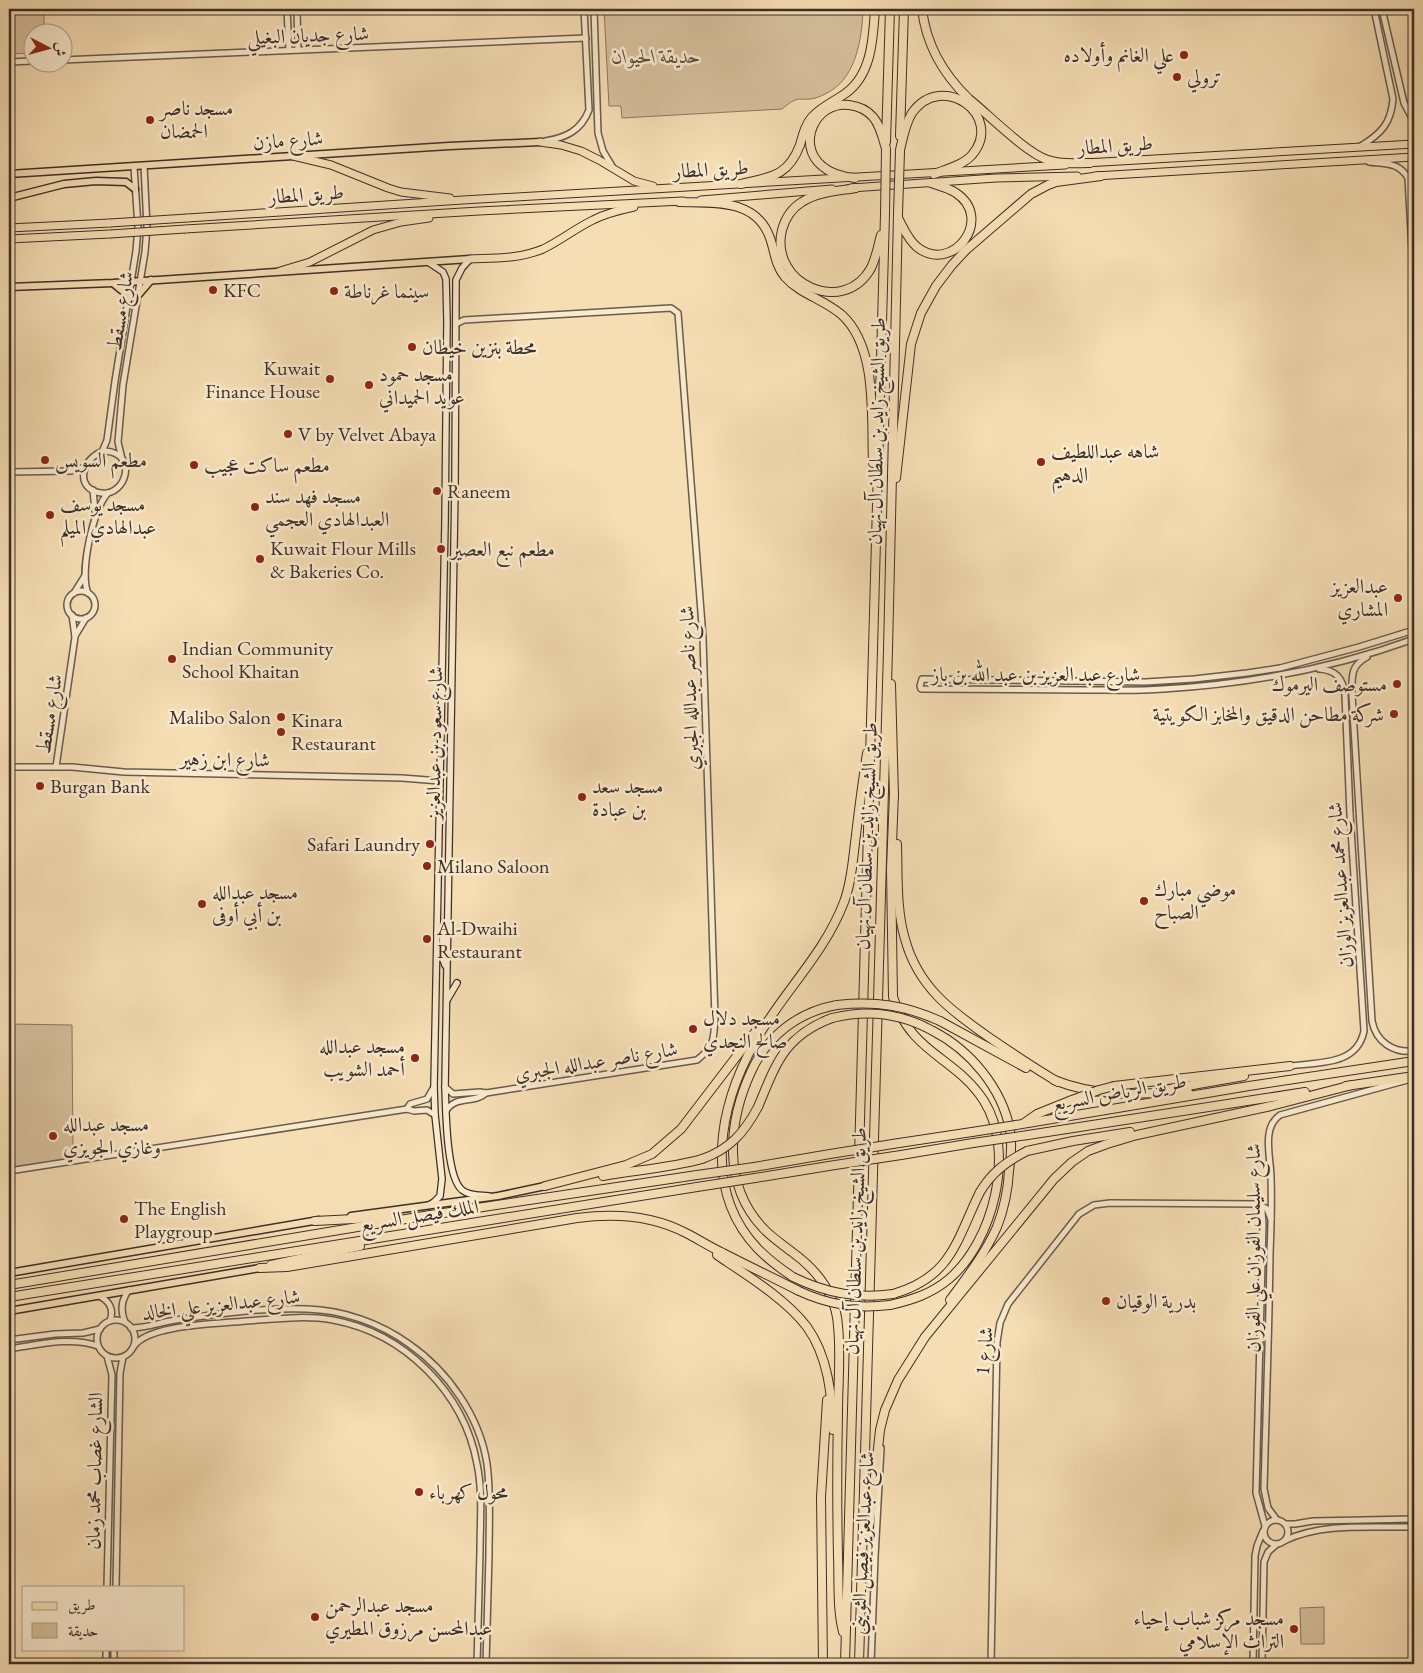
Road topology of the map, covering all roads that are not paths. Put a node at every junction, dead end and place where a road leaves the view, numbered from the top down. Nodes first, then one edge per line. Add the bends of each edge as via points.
1 (288, 9) edge
2 (296, 9) edge
3 (584, 9) edge
4 (594, 9) edge
5 (875, 9) edge
6 (890, 9) edge
7 (922, 9) edge
8 (1374, 9) edge
9 (1382, 9) edge
10 (904, 10) edge
11 (586, 38) junction
12 (289, 50) junction
13 (298, 50) junction
14 (72, 60) edge
15 (1385, 60) junction
16 (1394, 60) junction
17 (22, 61) edge
18 (9, 62) edge
19 (589, 110) junction
20 (597, 114) junction
21 (1414, 122) edge
22 (540, 142) junction
23 (1414, 144) edge
24 (1359, 148) junction
25 (886, 149) junction
26 (900, 150) junction
27 (293, 156) junction
28 (1414, 157) edge
29 (1351, 160) junction
30 (1090, 163) junction
31 (144, 166) junction
32 (134, 167) junction
33 (617, 172) junction
34 (9, 174) edge
35 (934, 174) junction
36 (1101, 176) junction
37 (855, 178) junction
38 (931, 183) junction
39 (1409, 183) junction
40 (741, 184) junction
41 (673, 187) junction
42 (856, 188) junction
43 (135, 189) junction
44 (9, 198) edge
45 (463, 200) junction
46 (679, 202) junction
47 (649, 203) junction
48 (1414, 204) edge
49 (480, 211) junction
50 (885, 215) junction
51 (898, 215) junction
52 (9, 228) edge
53 (9, 240) edge
54 (470, 259) junction
55 (428, 262) junction
56 (280, 271) junction
57 (446, 279) junction
58 (151, 280) junction
59 (456, 280) junction
60 (140, 281) junction
61 (132, 282) junction
62 (113, 283) junction
63 (1414, 286) edge
64 (9, 288) edge
65 (139, 294) junction
66 (128, 300) junction
67 (458, 320) junction
68 (446, 367) junction
69 (117, 368) junction
70 (456, 368) junction
71 (126, 370) junction
72 (456, 379) junction
73 (446, 380) junction
74 (115, 381) junction
75 (123, 385) junction
76 (102, 452) junction
77 (122, 459) junction
78 (85, 466) junction
79 (71, 471) junction
80 (9, 472) edge
81 (84, 478) junction
82 (93, 490) junction
83 (109, 492) junction
84 (94, 522) junction
85 (876, 530) junction
86 (890, 532) junction
87 (444, 552) junction
88 (454, 555) junction
89 (444, 564) junction
90 (453, 565) junction
91 (84, 577) junction
92 (74, 593) junction
93 (88, 593) junction
94 (72, 615) junction
95 (86, 617) junction
96 (1414, 630) edge
97 (75, 637) junction
98 (1414, 639) edge
99 (888, 650) junction
100 (1373, 653) junction
101 (1313, 669) junction
102 (1226, 675) junction
103 (1194, 679) junction
104 (1204, 686) junction
105 (1180, 688) junction
106 (1345, 695) junction
107 (1352, 695) junction
108 (872, 717) junction
109 (9, 767) edge
110 (56, 767) junction
111 (1348, 776) junction
112 (440, 782) junction
113 (894, 793) junction
114 (1358, 798) junction
115 (1350, 807) junction
116 (1360, 829) junction
117 (437, 924) junction
118 (447, 924) junction
119 (437, 933) junction
120 (822, 946) junction
121 (446, 967) junction
122 (457, 983) dead end
123 (446, 1002) junction
124 (1372, 1021) junction
125 (1363, 1022) junction
126 (1414, 1051) edge
127 (1414, 1061) edge
128 (1290, 1066) junction
129 (1414, 1077) edge
130 (1058, 1082) junction
131 (1352, 1085) junction
132 (434, 1086) junction
133 (1249, 1086) junction
134 (445, 1087) junction
135 (486, 1094) junction
136 (1136, 1095) junction
137 (407, 1109) junction
138 (446, 1111) junction
139 (435, 1115) junction
140 (1019, 1125) junction
141 (1178, 1125) junction
142 (448, 1145) junction
143 (438, 1146) junction
144 (830, 1154) joint
145 (835, 1165) joint
146 (9, 1171) edge
147 (545, 1186) junction
148 (498, 1196) junction
149 (1254, 1205) junction
150 (427, 1206) junction
151 (430, 1215) junction
152 (315, 1221) junction
153 (1271, 1221) junction
154 (1263, 1224) junction
155 (684, 1232) junction
156 (403, 1234) junction
157 (260, 1268) junction
158 (9, 1273) edge
159 (9, 1285) edge
160 (131, 1289) junction
161 (96, 1295) junction
162 (9, 1297) edge
163 (9, 1311) edge
164 (110, 1321) junction
165 (125, 1322) junction
166 (100, 1328) junction
167 (131, 1328) junction
168 (928, 1333) junction
169 (1260, 1333) junction
170 (1269, 1334) junction
171 (9, 1340) edge
172 (1268, 1345) junction
173 (98, 1346) junction
174 (134, 1346) junction
175 (1259, 1347) junction
176 (9, 1349) edge
177 (107, 1356) junction
178 (124, 1357) junction
179 (829, 1383) junction
180 (881, 1422) junction
181 (837, 1459) junction
182 (1414, 1519) edge
183 (1277, 1520) junction
184 (1284, 1524) junction
185 (1414, 1527) edge
186 (1264, 1529) junction
187 (1284, 1541) junction
188 (1278, 1544) junction
189 (862, 1552) junction
190 (107, 1586) edge
191 (116, 1586) edge
192 (479, 1600) junction
193 (488, 1600) junction
194 (479, 1608) junction
195 (488, 1608) junction
196 (846, 1642) junction
197 (106, 1650) edge
198 (114, 1650) edge
199 (106, 1664) edge
200 (114, 1664) edge
201 (477, 1664) edge
202 (486, 1664) edge
203 (823, 1664) edge
204 (845, 1664) edge
205 (859, 1664) edge
206 (872, 1664) edge
207 (991, 1664) edge
208 (1253, 1664) edge
209 (1262, 1664) edge

1 - 12 street
2 - 13 street
3 - 11 street
4 - 20 street
5 - 40 highway via 870,54 857,82 813,117 804,130 795,157 783,171 769,178
6 - 25 highway, طريق الشيخ زايد بن سلطان آل نهيان
7 - 30 highway via 938,60 969,99 1042,157 1059,163
8 - 15 street
9 - 16 street
10 - 26 highway, طريق الشيخ زايد بن سلطان آل نهيان
11 - 13 street, شارع جديان البغيلي
11 - 19 street
12 - 13 street, شارع جديان البغيلي
12 - 14 street, شارع جديان البغيلي
15 - 16 street via 1389,63
15 - 24 street via 1393,99 1392,113 1374,138
16 - 21 street via 1404,102
17 - 18 street
19 - 20 street via 592,115
19 - 22 street via 576,130 560,139
20 - 33 street via 599,141
22 - 27 main road, شارع مازن
22 - 33 highway via 581,151
23 - 24 highway, طريق المطار
24 - 30 highway, طريق المطار
25 - 37 highway via 878,125 863,109 836,106 820,115 810,138 814,156 824,168
25 - 50 highway, طريق الشيخ زايد بن سلطان آل نهيان, bridge
26 - 35 highway via 910,117 923,102 942,96 963,100 978,119 979,142 966,160
26 - 51 highway, طريق الشيخ زايد بن سلطان آل نهيان, bridge
27 - 31 main road, شارع مازن
27 - 45 highway via 332,166 401,192
28 - 29 highway, طريق المطار
29 - 36 highway, طريق المطار
29 - 39 street via 1396,166 1404,172
30 - 35 highway, طريق المطار
31 - 32 main road, شارع مازن
31 - 60 street, شارع مسقط via 147,227
32 - 34 main road, شارع مازن
32 - 43 street, شارع مسقط
33 - 41 highway via 653,187
35 - 37 highway, طريق المطار
36 - 38 highway, طريق المطار
36 - 86 highway via 1048,184 1031,194 957,259 930,296 911,344
37 - 40 highway, طريق المطار
38 - 42 highway, طريق المطار
38 - 51 highway via 954,191 966,203 971,224 963,244 944,254 927,252 912,242
39 - 48 street
39 - 63 street
40 - 41 highway, طريق المطار
41 - 45 highway, طريق المطار
42 - 46 highway, طريق المطار
42 - 50 highway via 815,195 801,202 788,216 780,242 784,261 792,274 819,290 832,292 853,286 872,266
43 - 44 main road via 126,182 91,181 44,188
43 - 61 street, شارع مسقط via 138,227
45 - 52 highway, طريق المطار, bridge
46 - 47 highway, طريق المطار
46 - 85 highway via 727,203 753,214 767,231 776,263 786,278 840,314 857,334 869,372
47 - 49 highway, طريق المطار
47 - 54 highway via 610,212 534,252
49 - 53 highway, طريق المطار, bridge
49 - 56 highway via 380,228 305,264
50 - 85 highway, طريق الشيخ زايد بن سلطان آل نهيان
51 - 86 highway, طريق الشيخ زايد بن سلطان آل نهيان
54 - 55 main road
54 - 59 main road
55 - 56 main road
55 - 57 main road via 443,272
56 - 58 main road
57 - 59 main road
57 - 68 main road, شارع سعود بن عبدالعزيز
58 - 60 main road
58 - 65 main road
59 - 67 main road, شارع سعود بن عبدالعزيز
60 - 61 main road
60 - 65 street, شارع مسقط
61 - 62 main road
61 - 66 street, شارع مسقط
62 - 64 main road
62 - 66 main road via 120,287
65 - 71 street, شارع مسقط
66 - 69 street, شارع مسقط
67 - 70 main road, شارع سعود بن عبدالعزيز
67 - 135 street, شارع ناصر عبدالله الجبري via 671,308 678,313 703,638 715,1018 711,1046 697,1060
68 - 70 main road via 451,371
68 - 73 main road, شارع سعود بن عبدالعزيز
69 - 71 street via 121,373
69 - 74 street, شارع مسقط
70 - 72 main road, شارع سعود بن عبدالعزيز
71 - 75 street, شارع مسقط
72 - 73 main road
72 - 88 main road, شارع سعود بن عبدالعزيز
73 - 87 main road, شارع سعود بن عبدالعزيز
74 - 75 street
74 - 76 street, شارع مسقط via 107,440
75 - 77 street, شارع مسقط via 118,442
76 - 77 street via 112,452
76 - 78 street
77 - 83 street via 125,477
78 - 79 street
78 - 81 street
79 - 80 street
79 - 81 street
81 - 82 street
82 - 83 street
82 - 84 street
83 - 84 street via 100,504
84 - 91 street
85 - 108 highway, طريق الشيخ زايد بن سلطان آل نهيان
86 - 99 highway, طريق الشيخ زايد بن سلطان آل نهيان
87 - 88 main road via 448,556
87 - 89 main road, شارع سعود بن عبدالعزيز
88 - 90 main road, شارع سعود بن عبدالعزيز
89 - 90 main road via 449,562
89 - 112 main road, شارع سعود بن عبدالعزيز
90 - 118 main road, شارع سعود بن عبدالعزيز
91 - 92 street
91 - 93 street
92 - 93 street
92 - 94 street via 67,602
93 - 95 street via 94,606
94 - 95 street
94 - 97 street, شارع مسقط
95 - 97 street, شارع مسقط
96 - 102 street, شارع عبد العزيز بن عبد الله بن باز via 1310,661
97 - 110 street, شارع مسقط
98 - 100 street, شارع عبد العزيز بن عبد الله بن باز
99 - 113 highway via 893,706
99 - 189 highway, طريق الشيخ زايد بن سلطان آل نهيان
100 - 101 street, شارع عبد العزيز بن عبد الله بن باز
100 - 107 street, شارع محمد عبدالعزيز الوزان via 1355,665
101 - 104 street, شارع عبد العزيز بن عبد الله بن باز
101 - 106 street, شارع محمد عبدالعزيز الوزان via 1327,670 1340,676
102 - 103 street, شارع عبد العزيز بن عبد الله بن باز
102 - 104 street via 1207,680
103 - 105 street via 1195,683
103 - 105 street, شارع عبد العزيز بن عبد الله بن باز via 1146,682 922,679 920,683 921,688
104 - 105 street, شارع عبد العزيز بن عبد الله بن باز
106 - 107 street
106 - 111 street, شارع محمد عبدالعزيز الوزان
107 - 114 street, شارع محمد عبدالعزيز الوزان
108 - 120 highway via 850,878 844,902
108 - 196 highway, طريق الشيخ زايد بن سلطان آل نهيان
109 - 110 street, شارع ابن زهير
110 - 112 street, شارع ابن زهير via 124,772 402,778
111 - 114 street via 1352,798
111 - 115 street, شارع محمد عبدالعزيز الوزان
112 - 117 main road, شارع سعود بن عبدالعزيز
113 - 130 highway via 900,914 914,963 929,988 944,1003
113 - 155 highway, bridge via 891,869 893,997 910,1031 927,1049 965,1078 992,1117 997,1136 997,1183 994,1202 978,1242 955,1273 921,1297 875,1307 843,1306 799,1291
114 - 116 street, شارع محمد عبدالعزيز الوزان
115 - 116 street via 1356,808
115 - 125 street, شارع محمد عبدالعزيز الوزان
116 - 124 street, شارع محمد عبدالعزيز الوزان
117 - 118 main road
117 - 119 main road, شارع سعود بن عبدالعزيز
118 - 121 main road, شارع سعود بن عبدالعزيز
119 - 121 main road via 443,936 442,960
119 - 132 main road, شارع سعود بن عبدالعزيز
120 - 141 highway, bridge via 755,1041 727,1106 722,1145 723,1181 736,1217 757,1248 793,1278 820,1289 849,1295 893,1294 921,1283 944,1263 988,1178 1026,1151
120 - 147 highway via 718,1083 667,1142 652,1154 626,1165
121 - 123 main road, شارع سعود بن عبدالعزيز
122 - 123 main road
123 - 134 main road, شارع سعود بن عبدالعزيز
124 - 125 street
124 - 126 street, شارع محمد عبدالعزيز الوزان via 1377,1036 1390,1048
125 - 128 street, شارع محمد عبدالعزيز الوزان via 1362,1039 1346,1057
127 - 133 highway, طريق الرياض السريع
128 - 136 highway
128 - 140 highway, bridge via 1114,1086 1037,1114
129 - 131 highway, طريق الرياض السريع
129 - 153 street, شارع سليمان الفوزان علي الفوزان via 1274,1119 1268,1138
130 - 136 highway via 1081,1090
130 - 181 highway, bridge via 940,1021 900,1006 865,1003 837,1005 812,1012 772,1039 760,1054 736,1113 735,1175 752,1216 816,1272 832,1298 839,1327
131 - 141 highway
131 - 145 highway, طريق الرياض السريع, bridge
132 - 137 street via 427,1099 410,1104
132 - 139 main road, شارع سعود بن عبدالعزيز
133 - 136 highway
133 - 140 highway, طريق الرياض السريع
134 - 135 street, شارع ناصر عبدالله الجبري via 453,1094
134 - 138 main road, شارع سعود بن عبدالعزيز
135 - 138 street, شارع ناصر عبدالله الجبري via 453,1103
137 - 139 street via 427,1110
137 - 146 street
138 - 142 main road, شارع سعود بن عبدالعزيز
139 - 143 main road, شارع سعود بن عبدالعزيز
140 - 144 highway, طريق الرياض السريع, bridge
141 - 168 highway via 1106,1144 1072,1162 1054,1179
142 - 143 main road
142 - 148 main road, شارع سعود بن عبدالعزيز via 453,1178 461,1190
143 - 150 main road, شارع سعود بن عبدالعزيز via 442,1190
144 - 151 highway, الملك فيصل السريع, bridge
145 - 156 highway, الملك فيصل السريع, bridge
147 - 148 main road, الملك فيصل السريع
147 - 168 highway, bridge via 685,1164 722,1151 749,1124 779,1059 789,1045 810,1027 855,1013 884,1014 912,1021 946,1038 972,1059 998,1096 1010,1131 1011,1155 1004,1204 997,1225 976,1264
148 - 150 main road, الملك فيصل السريع
149 - 153 street via 1267,1209
149 - 154 street via 1262,1211
149 - 207 street, شارع 1 via 1094,1205 1079,1214 1008,1304 997,1342
150 - 152 main road, الملك فيصل السريع
151 - 152 highway
151 - 159 highway, الملك فيصل السريع
152 - 158 main road, الملك فيصل السريع
153 - 154 street
153 - 170 street, شارع سليمان الفوزان علي الفوزان
154 - 169 street, شارع سليمان الفوزان علي الفوزان
155 - 157 highway via 643,1218 598,1215 287,1267
155 - 179 highway via 800,1318 820,1350
156 - 157 highway
156 - 162 highway, الملك فيصل السريع
157 - 160 main road
160 - 161 main road
160 - 165 street via 122,1304
161 - 163 main road
161 - 164 street via 109,1303
164 - 165 street
164 - 166 street
165 - 167 street
166 - 171 street via 83,1333
166 - 173 street
167 - 174 street via 135,1335
167 - 193 street, شارع عبدالعزيز علي الخالد via 182,1319 316,1309 368,1321 414,1347 438,1368 462,1400 483,1447 490,1494
168 - 180 highway via 898,1380
169 - 170 street via 1264,1336
169 - 175 street, شارع سليمان الفوزان علي الفوزان
170 - 172 street, شارع سليمان الفوزان علي الفوزان
172 - 175 street via 1264,1343
172 - 183 street, شارع سليمان الفوزان علي الفوزان via 1264,1494 1268,1508
173 - 176 street via 87,1342 66,1342
173 - 177 street
174 - 178 street
174 - 192 street, شارع عبدالعزيز علي الخالد via 146,1336 170,1329 296,1318 348,1324 382,1337 406,1352 447,1393 473,1447 480,1490
175 - 186 street, شارع سليمان الفوزان علي الفوزان via 1256,1493
177 - 178 street
177 - 190 street, الشارع غصاب محمد زمان via 112,1375
178 - 191 street, الشارع غصاب محمد زمان via 120,1373
179 - 181 highway
179 - 203 highway via 821,1497
180 - 189 highway via 870,1522
180 - 206 street, شارع عبدالعزيز فيصل الثويني
181 - 196 highway via 840,1610
182 - 184 street
183 - 184 street
183 - 186 street via 1271,1521
184 - 187 street via 1288,1533
185 - 187 street via 1317,1530
186 - 188 street via 1267,1541
186 - 208 street via 1255,1556
187 - 188 street
188 - 209 street via 1268,1552 1264,1562
189 - 205 highway, طريق الشيخ زايد بن سلطان آل نهيان
192 - 193 street
192 - 194 street, شارع عبدالعزيز علي الخالد
193 - 195 street, شارع عبدالعزيز علي الخالد
194 - 195 street
194 - 201 street, شارع عبدالعزيز علي الخالد
195 - 202 street, شارع عبدالعزيز علي الخالد
196 - 204 highway, طريق الشيخ زايد بن سلطان آل نهيان
197 - 199 street
198 - 200 street

